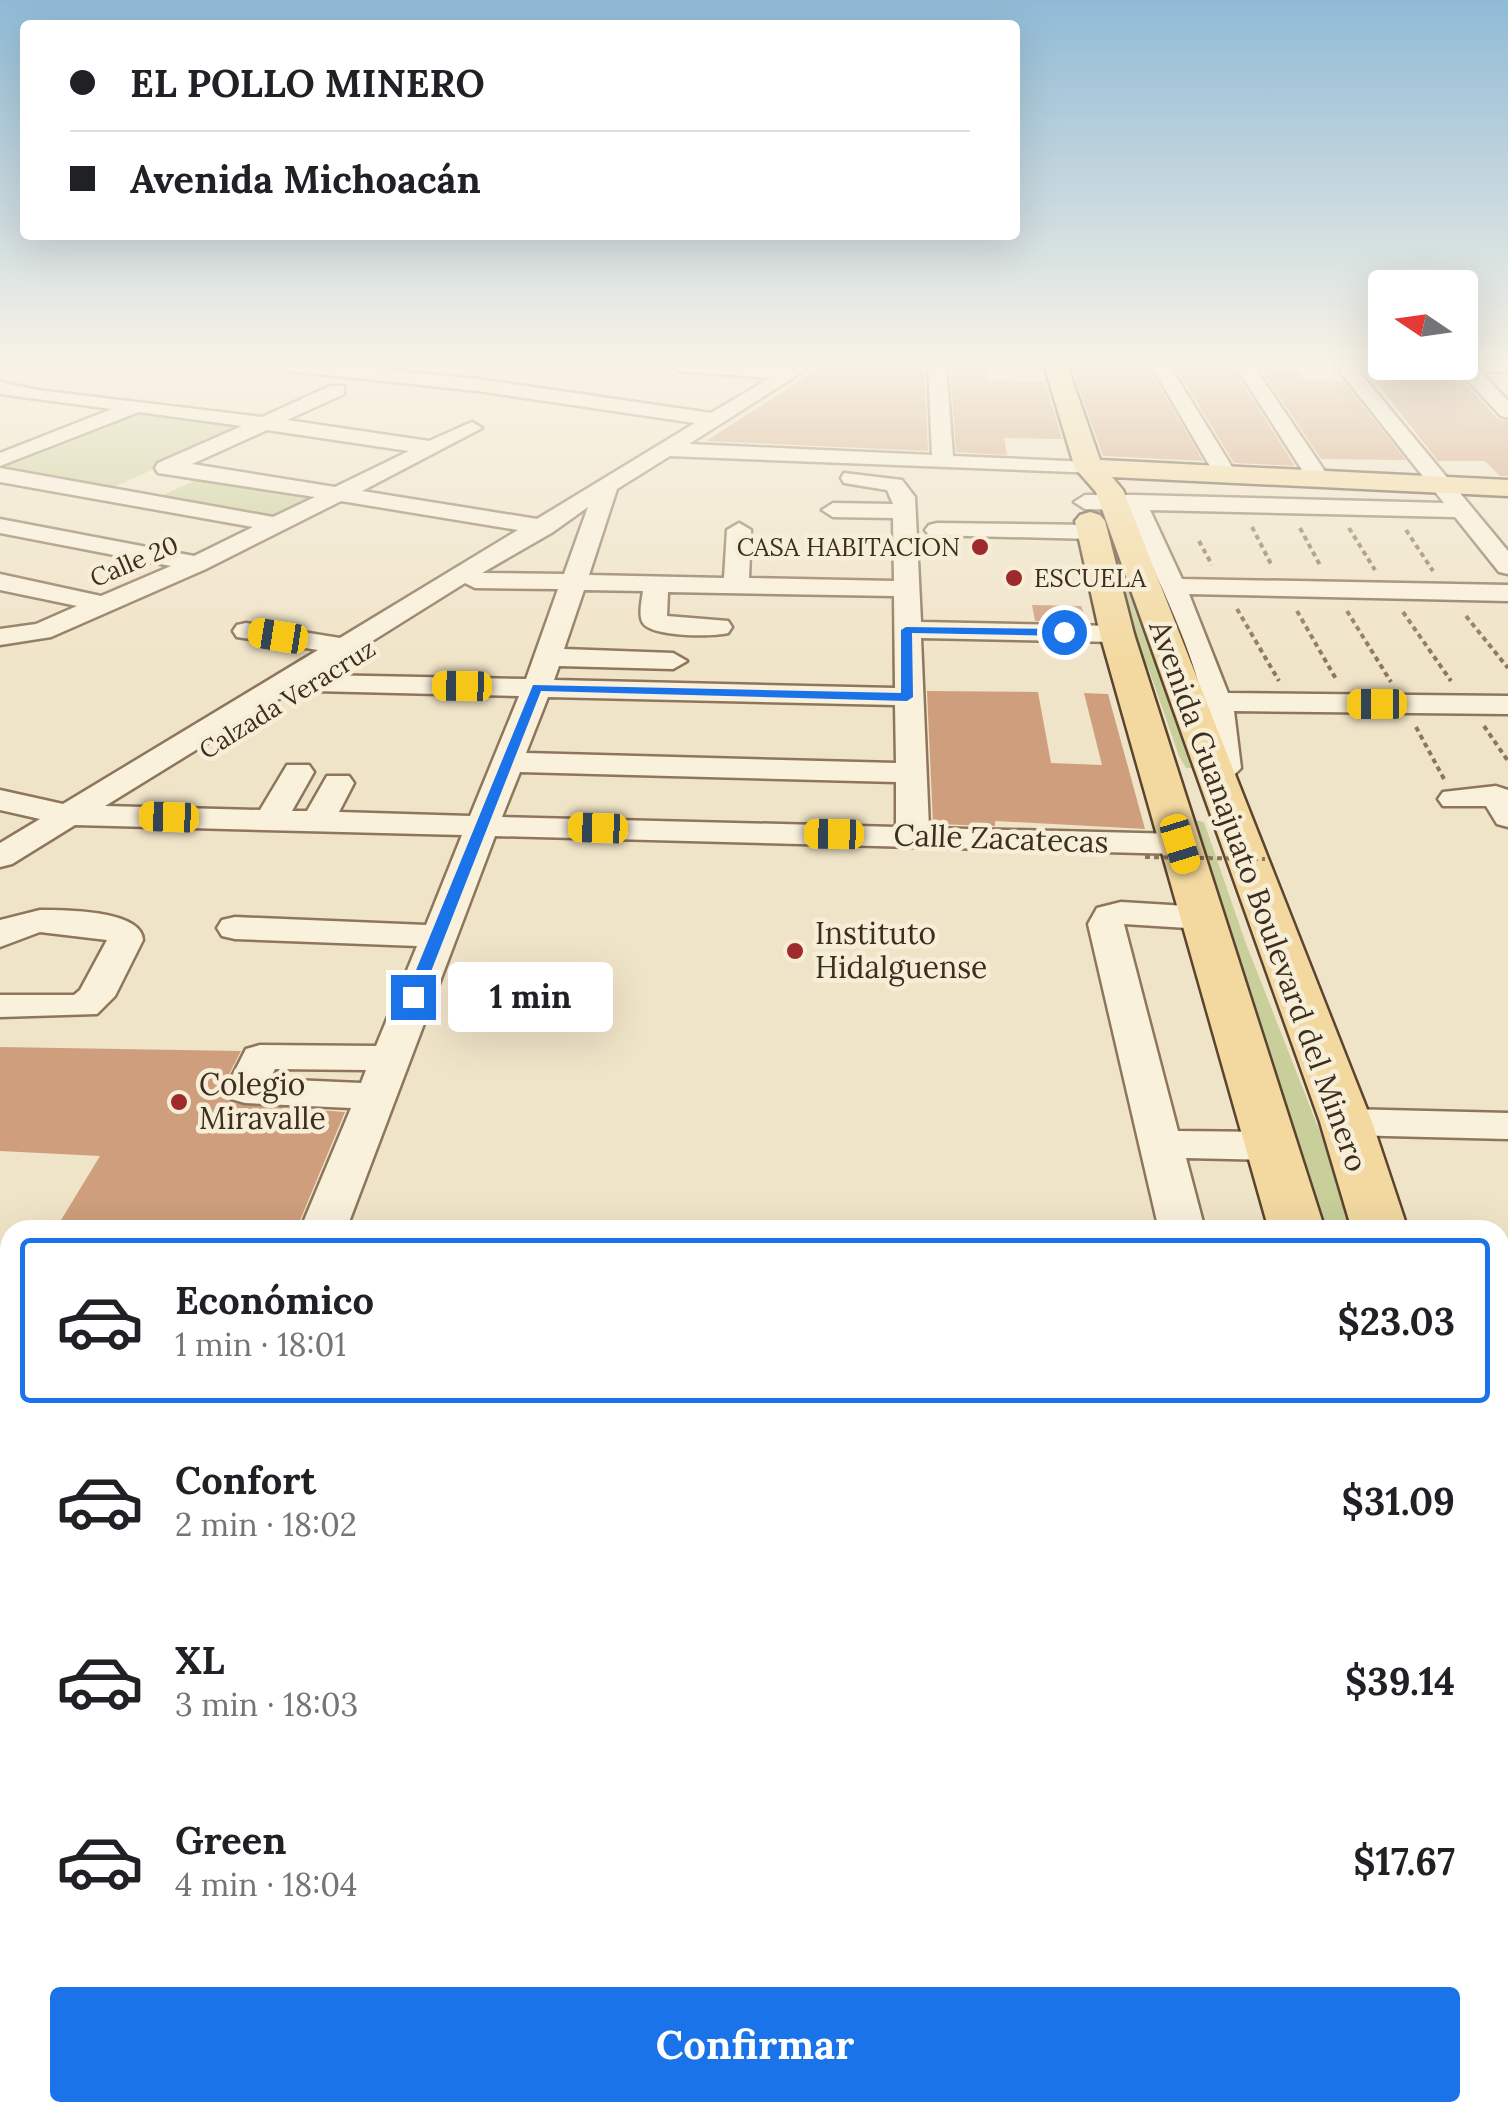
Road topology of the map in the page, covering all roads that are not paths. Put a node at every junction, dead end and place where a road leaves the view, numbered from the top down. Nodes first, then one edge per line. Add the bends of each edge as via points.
1 (175, 464) edge
2 (191, 464) edge
3 (400, 464) edge
4 (646, 464) edge
5 (947, 464) edge
6 (1090, 464) edge
7 (1219, 464) edge
8 (1310, 464) edge
9 (1423, 464) edge
10 (1, 472) edge
11 (1226, 475) junction
12 (852, 478) dead end
13 (1320, 479) junction
14 (1440, 485) junction
15 (606, 488) junction
16 (1508, 488) edge
17 (348, 490) junction
18 (108, 494) junction
19 (1103, 501) junction
20 (834, 510) dead end
21 (1461, 510) junction
22 (905, 511) junction
23 (554, 520) junction
24 (278, 525) junction
25 (0, 526) edge
26 (740, 530) dead end
27 (937, 530) dead end
28 (197, 564) junction
29 (1508, 567) edge
30 (475, 580) junction
31 (0, 582) edge
32 (574, 582) junction
33 (656, 584) junction
34 (736, 586) junction
35 (1171, 586) junction
36 (904, 589) junction
37 (1508, 592) edge
38 (102, 604) junction
39 (719, 627) dead end
40 (906, 630) junction
41 (246, 631) dead end
42 (0, 637) edge
43 (1119, 641) junction
44 (342, 646) junction
45 (673, 661) dead end
46 (542, 672) junction
47 (301, 681) junction
48 (907, 697) junction
49 (1217, 702) junction
50 (1508, 705) edge
51 (507, 762) junction
52 (298, 772) dead end
53 (912, 773) junction
54 (1216, 775) junction
55 (338, 783) dead end
56 (1454, 799) road end
57 (0, 800) edge
58 (1502, 807) edge
59 (68, 815) junction
60 (102, 816) junction
61 (270, 820) junction
62 (318, 821) junction
63 (480, 824) junction
64 (912, 836) junction
65 (1166, 841) junction
66 (0, 857) edge
67 (0, 880) edge
68 (1203, 918) junction
69 (235, 928) dead end
70 (0, 936) edge
71 (437, 936) junction
72 (0, 1006) edge
73 (1302, 1012) junction
74 (389, 1058) junction
75 (374, 1096) junction
76 (1346, 1122) junction
77 (1508, 1126) edge
78 (1162, 1144) junction
79 (1274, 1146) junction
80 (327, 1220) edge
81 (1180, 1220) edge
82 (1293, 1220) edge
83 (1377, 1220) edge

1 - 18 street
2 - 17 street
3 - 17 street, Calle 20
4 - 15 street, Calzada Veracruz
5 - 19 street
6 - 19 main road
7 - 11 street
8 - 13 street
9 - 14 street
10 - 18 street
11 - 13 main road
11 - 19 main road
12 - 22 street via 894,485
13 - 14 main road
14 - 16 main road
14 - 21 street
15 - 23 street, Calzada Veracruz
15 - 32 street
17 - 23 street
17 - 24 street, Calle 20
18 - 24 street
19 - 21 street
19 - 27 street
19 - 35 street
19 - 43 main road, Avenida Guanajuato Boulevard del Minero
19 - 54 main road, Avenida Guanajuato Boulevard del Minero
20 - 22 street
21 - 29 street
22 - 36 street
23 - 30 street, Calzada Veracruz
23 - 44 street, Calzada Veracruz
24 - 28 street, Calle 20
25 - 28 street
26 - 34 street
28 - 38 street, Calle 20
30 - 32 street
30 - 47 street, Calzada Veracruz
31 - 38 street
32 - 33 street
32 - 46 street
33 - 34 street
33 - 39 street via 654,620
34 - 36 street
35 - 37 street
35 - 49 street
36 - 40 street
38 - 42 street, Calle 20 via 32,635
40 - 43 street
40 - 48 street
41 - 44 street
43 - 54 main road via 1144,682 1173,769 1191,778
43 - 65 main road, Avenida Guanajuato Boulevard del Minero
44 - 47 street, Calzada Veracruz
45 - 46 street
46 - 47 street
46 - 48 street
46 - 51 street
47 - 59 street, Calzada Veracruz
47 - 60 street, Calzada Veracruz
48 - 53 street
49 - 50 street
49 - 54 street via 1229,754
51 - 53 street
51 - 63 street
52 - 61 street
53 - 64 street
54 - 73 main road, Avenida Guanajuato Boulevard del Minero
55 - 62 street
56 - 58 street
57 - 59 street, Calle Zacatecas
59 - 60 street, Calle Zacatecas
59 - 66 street, Calzada Veracruz
60 - 61 street, Calle Zacatecas
60 - 67 street, Calzada Veracruz
61 - 62 street, Calle Zacatecas
62 - 63 street, Calle Zacatecas
63 - 64 street, Calle Zacatecas
63 - 71 street
64 - 65 street, Calle Zacatecas
65 - 68 main road, Avenida Guanajuato Boulevard del Minero
65 - 73 main road via 1184,812 1212,816 1247,914
68 - 78 street via 1121,913 1106,924
68 - 79 main road, Avenida Guanajuato Boulevard del Minero
69 - 71 street
70 - 72 street via 32,921 116,928 126,940 96,996 83,1006
71 - 74 street
73 - 76 main road, Avenida Guanajuato Boulevard del Minero
74 - 75 street
74 - 75 street via 260,1057 245,1090
75 - 80 street
76 - 77 street
76 - 83 main road, Avenida Guanajuato Boulevard del Minero
78 - 79 street
78 - 81 street
79 - 82 main road, Avenida Guanajuato Boulevard del Minero

